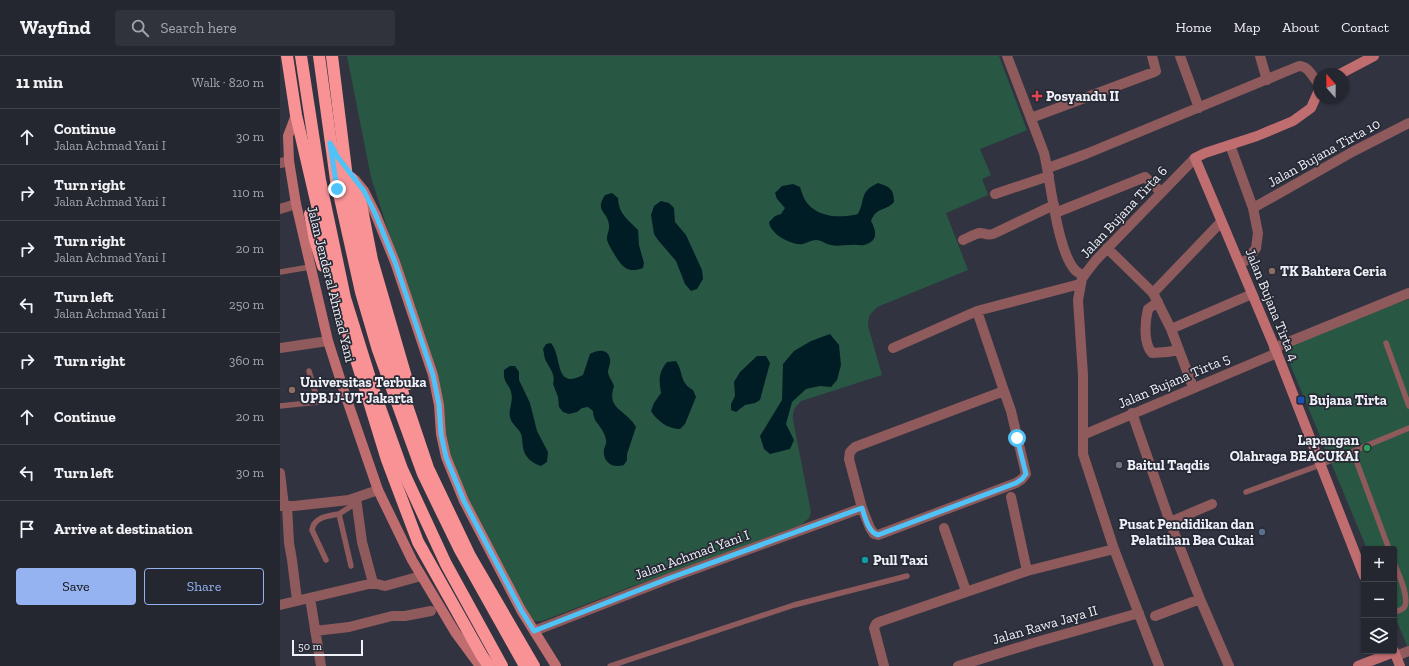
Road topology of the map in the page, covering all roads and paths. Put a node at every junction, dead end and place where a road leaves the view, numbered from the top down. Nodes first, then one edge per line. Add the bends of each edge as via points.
1 (287, 56) edge
2 (300, 56) edge
3 (305, 56) edge
4 (319, 56) edge
5 (332, 56) edge
6 (1007, 56) edge
7 (1152, 56) edge
8 (1260, 56) edge
9 (1374, 56) edge
10 (1183, 57) edge
11 (1349, 69) edge
12 (284, 71) edge
13 (1313, 76) edge
14 (1267, 80) junction
15 (309, 91) junction
16 (1313, 104) edge
17 (1199, 108) junction
18 (296, 115) junction
19 (1031, 118) junction
20 (1409, 123) edge
21 (284, 136) edge
22 (330, 143) junction
23 (1230, 145) junction
24 (1195, 158) junction
25 (285, 162) edge
26 (345, 167) junction
27 (1048, 172) junction
28 (1161, 192) junction
29 (995, 194) dead end
30 (296, 204) junction
31 (1253, 208) junction
32 (280, 209) edge
33 (1055, 209) junction
34 (1221, 222) junction
35 (963, 240) dead end
36 (1107, 248) junction
37 (1240, 264) junction
38 (310, 267) junction
39 (280, 272) edge
40 (1082, 280) junction
41 (1409, 293) edge
42 (1252, 294) junction
43 (1156, 297) junction
44 (977, 311) junction
45 (1171, 329) junction
46 (328, 341) junction
47 (1386, 343) dead end
48 (280, 348) edge
49 (893, 348) dead end
50 (1179, 350) junction
51 (1275, 350) junction
52 (309, 372) dead end
53 (1193, 388) junction
54 (1004, 390) junction
55 (346, 397) junction
56 (318, 402) junction
57 (280, 406) edge
58 (1409, 406) edge
59 (1132, 413) junction
60 (1409, 428) edge
61 (1083, 435) junction
62 (1353, 452) junction
63 (1320, 465) junction
64 (280, 473) edge
65 (378, 490) junction
66 (1246, 492) dead end
67 (1012, 498) dead end
68 (356, 501) junction
69 (1212, 504) dead end
70 (284, 506) edge
71 (862, 508) junction
72 (339, 514) junction
73 (1170, 522) junction
74 (944, 528) dead end
75 (284, 544) edge
76 (1388, 546) edge
77 (1114, 549) junction
78 (326, 560) dead end
79 (351, 566) dead end
80 (1361, 568) edge
81 (1028, 571) junction
82 (1397, 571) edge
83 (421, 576) junction
84 (907, 576) dead end
85 (373, 583) junction
86 (966, 591) junction
87 (310, 598) junction
88 (1200, 599) junction
89 (297, 600) junction
90 (280, 605) edge
91 (431, 610) dead end
92 (1397, 611) edge
93 (1139, 613) junction
94 (1155, 616) dead end
95 (315, 631) junction
96 (534, 631) junction
97 (1409, 650) edge
98 (1397, 653) edge
99 (1392, 654) edge
100 (1395, 654) edge
101 (882, 665) edge
102 (320, 666) edge
103 (480, 666) edge
104 (488, 666) edge
105 (502, 666) edge
106 (507, 666) edge
107 (522, 666) edge
108 (525, 666) edge
109 (534, 666) edge
110 (540, 666) edge
111 (556, 666) edge
112 (610, 666) edge
113 (958, 666) edge
114 (1159, 666) edge
115 (1229, 666) edge
116 (1358, 666) edge
117 (1400, 666) edge

1 - 12 highway, Jalan Jenderal Ahmad Yani
2 - 105 highway, bridge via 320,180 345,298 374,391 402,469 443,558
3 - 15 lane
4 - 22 lane
4 - 108 highway, bridge via 336,180 361,292 378,350 423,474 459,548
5 - 26 highway
6 - 19 street
7 - 19 street via 1156,71
8 - 14 street
9 - 11 main road
10 - 17 street
12 - 18 highway, Jalan Jenderal Ahmad Yani
13 - 14 street via 1307,69 1299,66
14 - 17 street
15 - 18 lane
15 - 106 lane via 348,298 378,391 405,466 445,555
16 - 23 main road, Jalan Bujana Tirta 6 via 1293,121
17 - 27 street
18 - 21 main road, Jalan Jenderal Ahmad Yani
18 - 104 highway, Jalan Jenderal Ahmad Yani via 343,317 387,460 418,542
18 - 104 highway via 298,149 315,240 360,398 388,484 424,561
19 - 27 street
20 - 31 street, Jalan Bujana Tirta 10
21 - 25 main road, Jalan Jenderal Ahmad Yani
22 - 26 lane
22 - 107 lane via 337,189 359,289 416,460 458,550
23 - 24 main road, Jalan Bujana Tirta 6
23 - 31 street
24 - 28 street, Jalan Bujana Tirta 6
24 - 34 main road, Jalan Bujana Tirta 4
25 - 30 main road, Jalan Jenderal Ahmad Yani
26 - 96 main road via 364,191 395,262 433,375 446,457 464,501
26 - 109 highway via 369,288 428,468 470,556
26 - 110 highway via 358,194 396,347 432,460 475,553
27 - 29 street
27 - 33 street
28 - 33 street via 1145,177
28 - 36 street, Jalan Bujana Tirta 6
30 - 32 street
30 - 38 main road, Jalan Jenderal Ahmad Yani
31 - 37 street via 1258,233 1256,248 1248,259
33 - 35 street via 993,234 977,234
33 - 40 street via 1068,259
34 - 37 main road, Jalan Bujana Tirta 4
34 - 43 street
36 - 40 street, Jalan Bujana Tirta 6
36 - 43 street
37 - 42 main road, Jalan Bujana Tirta 4
38 - 39 lane
38 - 46 main road, Jalan Jenderal Ahmad Yani
40 - 44 street
40 - 61 street via 1078,300 1083,375
41 - 51 street, Jalan Bujana Tirta 5
42 - 45 street
42 - 51 main road, Jalan Bujana Tirta 4
43 - 45 street
43 - 50 street via 1147,314 1149,349 1152,353
44 - 49 street
44 - 54 street
45 - 50 street
46 - 48 street
46 - 55 main road, Jalan Jenderal Ahmad Yani
47 - 58 lane
50 - 53 street
51 - 53 street, Jalan Bujana Tirta 5
51 - 63 main road, Jalan Bujana Tirta 4
52 - 56 lane
53 - 59 street, Jalan Bujana Tirta 5
54 - 71 street via 855,447 848,459
54 - 71 street via 1026,474 1022,479 878,535 870,528
55 - 56 lane
55 - 65 main road, Jalan Jenderal Ahmad Yani
56 - 57 lane
59 - 61 street, Jalan Bujana Tirta 5
59 - 73 street
60 - 62 lane
61 - 77 street via 1085,461
62 - 63 lane
62 - 76 lane
63 - 66 lane
63 - 80 main road, Jalan Bujana Tirta 4
64 - 70 street
65 - 68 street
65 - 83 main road, Jalan Jenderal Ahmad Yani
67 - 81 street
68 - 70 street
68 - 72 lane
68 - 85 street via 362,542
69 - 73 street
70 - 75 street
71 - 96 street, Jalan Achmad Yani I
72 - 78 lane via 324,516 314,524 312,530
72 - 79 lane
73 - 88 street
74 - 86 street
75 - 89 street via 292,560
77 - 81 street
77 - 93 street
81 - 86 street
82 - 92 lane via 1406,596 1405,605
83 - 85 street via 385,586
83 - 103 main road, Jalan Jenderal Ahmad Yani via 454,632
84 - 112 lane via 775,611
85 - 87 street
86 - 101 street via 876,624 874,628
87 - 89 street
87 - 95 street
88 - 94 street
88 - 115 street
89 - 90 street
91 - 95 street via 392,616 349,628
93 - 113 street, Jalan Rawa Jaya II
93 - 114 street
95 - 102 street
96 - 111 main road
97 - 98 street
99 - 116 main road
100 - 117 main road

